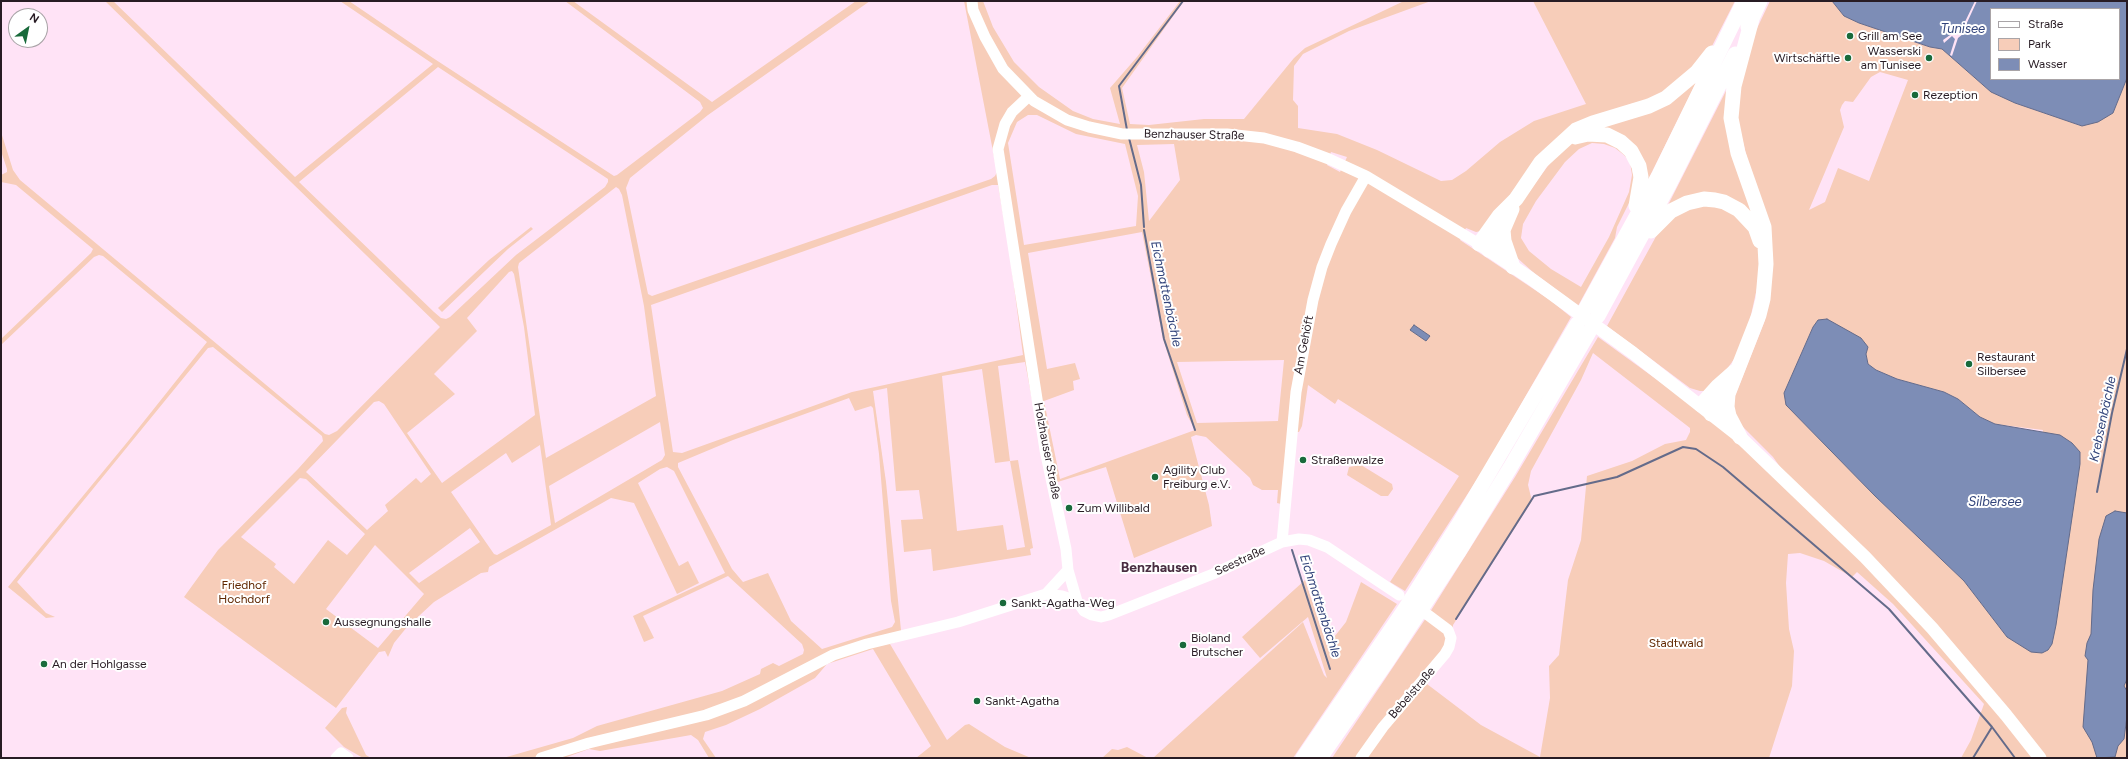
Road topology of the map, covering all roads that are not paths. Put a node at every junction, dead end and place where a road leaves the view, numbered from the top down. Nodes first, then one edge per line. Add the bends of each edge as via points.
1 (972, 1) edge
2 (1744, 1) edge
3 (1760, 1) edge
4 (1752, 18) junction
5 (1730, 30) junction
6 (1028, 97) junction
7 (1563, 142) junction
8 (1366, 176) junction
9 (1516, 199) junction
10 (1503, 230) junction
11 (1627, 233) junction
12 (1484, 247) junction
13 (1636, 248) junction
14 (1765, 253) junction
15 (1513, 267) junction
16 (1736, 370) junction
17 (1728, 394) junction
18 (1706, 409) junction
19 (1740, 437) junction
20 (1284, 526) junction
21 (1293, 539) junction
22 (1282, 542) junction
23 (1068, 570) junction
24 (1046, 594) junction
25 (1399, 595) dead end
26 (1077, 601) junction
27 (1428, 615) dead end
28 (541, 758) edge
29 (1303, 758) edge
30 (1320, 758) edge
31 (1361, 758) edge
32 (2040, 758) edge

1 - 6 street, Benzhauser Straße via 973,10 995,58
2 - 5 highway
3 - 4 highway
4 - 13 highway
4 - 14 highway via 1734,86 1731,118 1738,153 1764,227
5 - 7 highway via 1697,72 1671,94 1649,106 1587,125 1576,130
5 - 11 highway via 1659,175
6 - 8 street, Benzhauser Straße via 1067,120 1089,127 1122,134 1227,134 1264,138 1329,159
6 - 23 street, Holzhauser Straße via 1012,112 1005,124 998,149 1045,450
7 - 9 highway via 1541,162
7 - 11 highway via 1583,134 1601,134 1616,138 1631,151 1639,166 1641,181
8 - 12 street, Benzhauser Straße
8 - 20 street, Am Gehöft via 1346,210 1331,244 1313,300 1296,392
9 - 10 highway
9 - 12 highway via 1499,216
10 - 12 highway
10 - 15 highway
11 - 13 highway via 1592,312
12 - 15 main road
13 - 14 highway via 1671,211 1690,201 1710,200 1732,205 1748,218 1755,227
14 - 16 highway via 1765,281 1759,315
15 - 18 main road
16 - 17 highway
16 - 18 highway via 1718,386
17 - 18 highway
17 - 19 highway via 1729,416
18 - 19 main road
19 - 32 main road via 1865,557 1932,628
20 - 21 street
20 - 22 street, Am Gehöft
21 - 22 street, Seestraße
21 - 25 street, Seestraße via 1309,540 1327,547
22 - 26 street, Seestraße via 1213,574 1109,615 1100,617 1088,614
23 - 24 street
23 - 26 street, Seestraße
24 - 26 street, Seestraße
24 - 28 street via 958,622 858,646 833,655 744,701 706,715 589,743
27 - 31 street, Bebelstraße via 1443,625 1451,638 1446,654 1383,727
29 - 30 highway via 1395,624 1583,328 1510,468 1384,666

